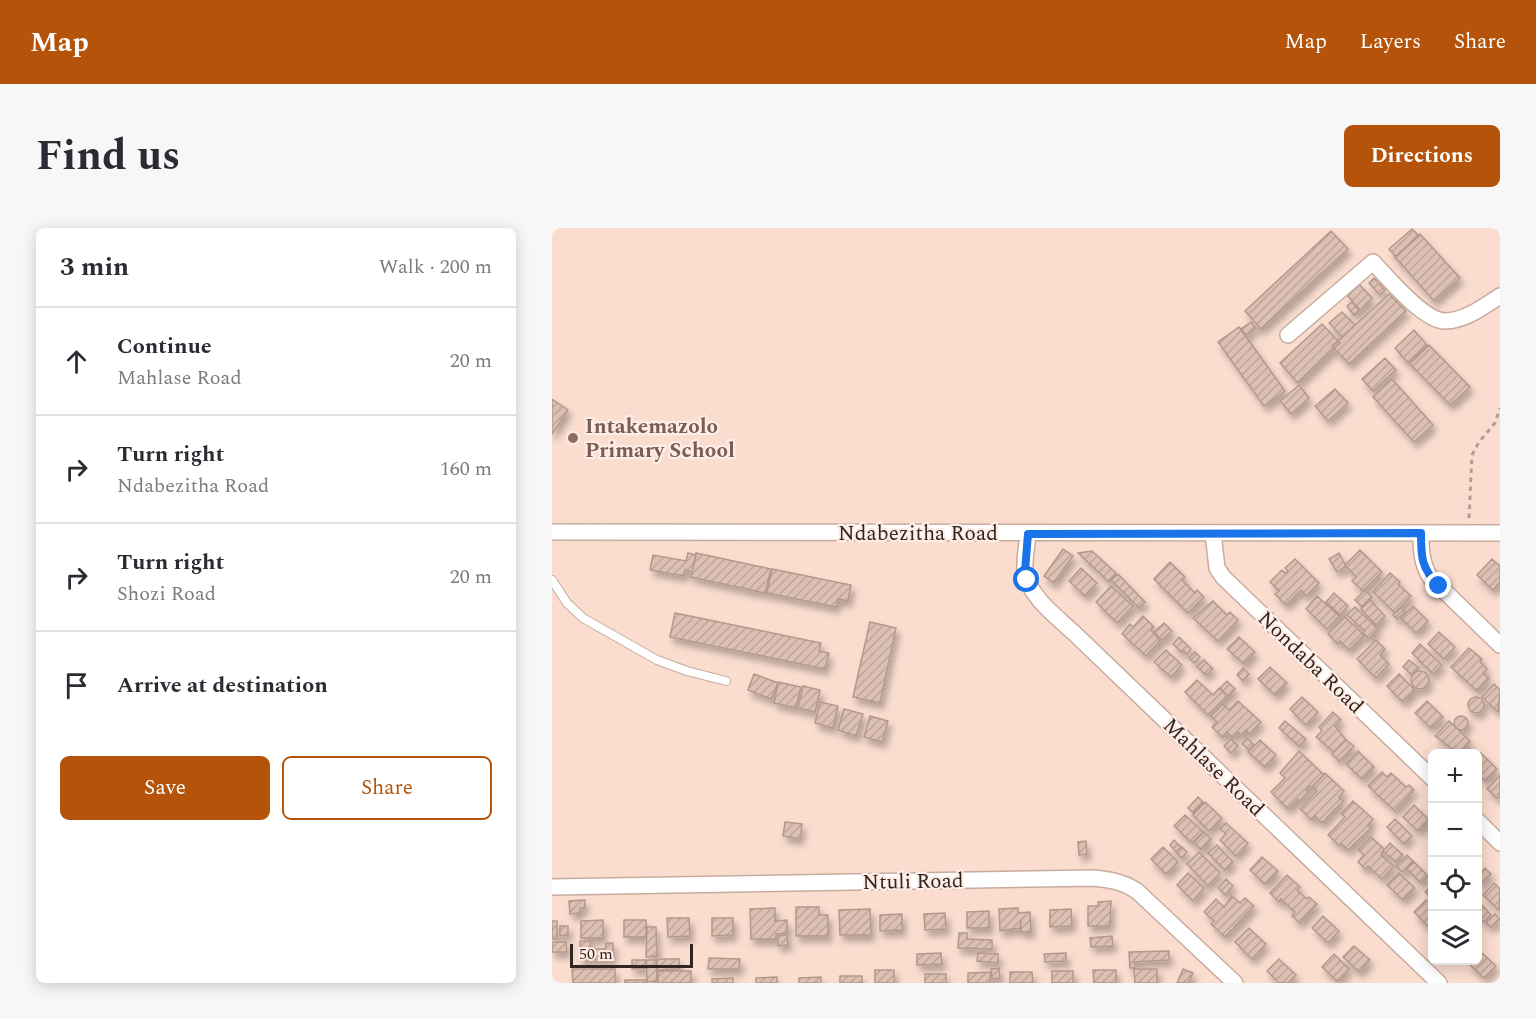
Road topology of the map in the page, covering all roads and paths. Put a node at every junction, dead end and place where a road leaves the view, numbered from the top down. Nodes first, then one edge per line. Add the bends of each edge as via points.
1 (1500, 296) edge
2 (1288, 335) dead end
3 (1500, 408) edge
4 (552, 532) edge
5 (1213, 532) junction
6 (1421, 533) junction
7 (1467, 533) junction
8 (1500, 533) edge
9 (1028, 534) junction
10 (552, 580) edge
11 (1500, 645) edge
12 (726, 681) dead end
13 (1428, 774) edge
14 (1482, 825) edge
15 (1500, 843) edge
16 (552, 887) edge
17 (1235, 983) edge
18 (1439, 983) edge

1 - 2 street via 1457,320 1444,322 1417,306 1373,262
3 - 7 path via 1495,423 1472,455
4 - 9 street, Ndabezitha Road
5 - 6 street, Ndabezitha Road
5 - 9 street, Ndabezitha Road
5 - 13 street, Nondaba Road via 1217,568 1223,577
6 - 7 street, Ndabezitha Road
6 - 11 street via 1421,553 1430,577
7 - 8 street, Ndabezitha Road
9 - 18 street, Mahlase Road via 1025,571 1034,592
10 - 12 lane via 583,618 657,660
14 - 15 street
16 - 17 street, Ntuli Road via 1109,879 1137,891

